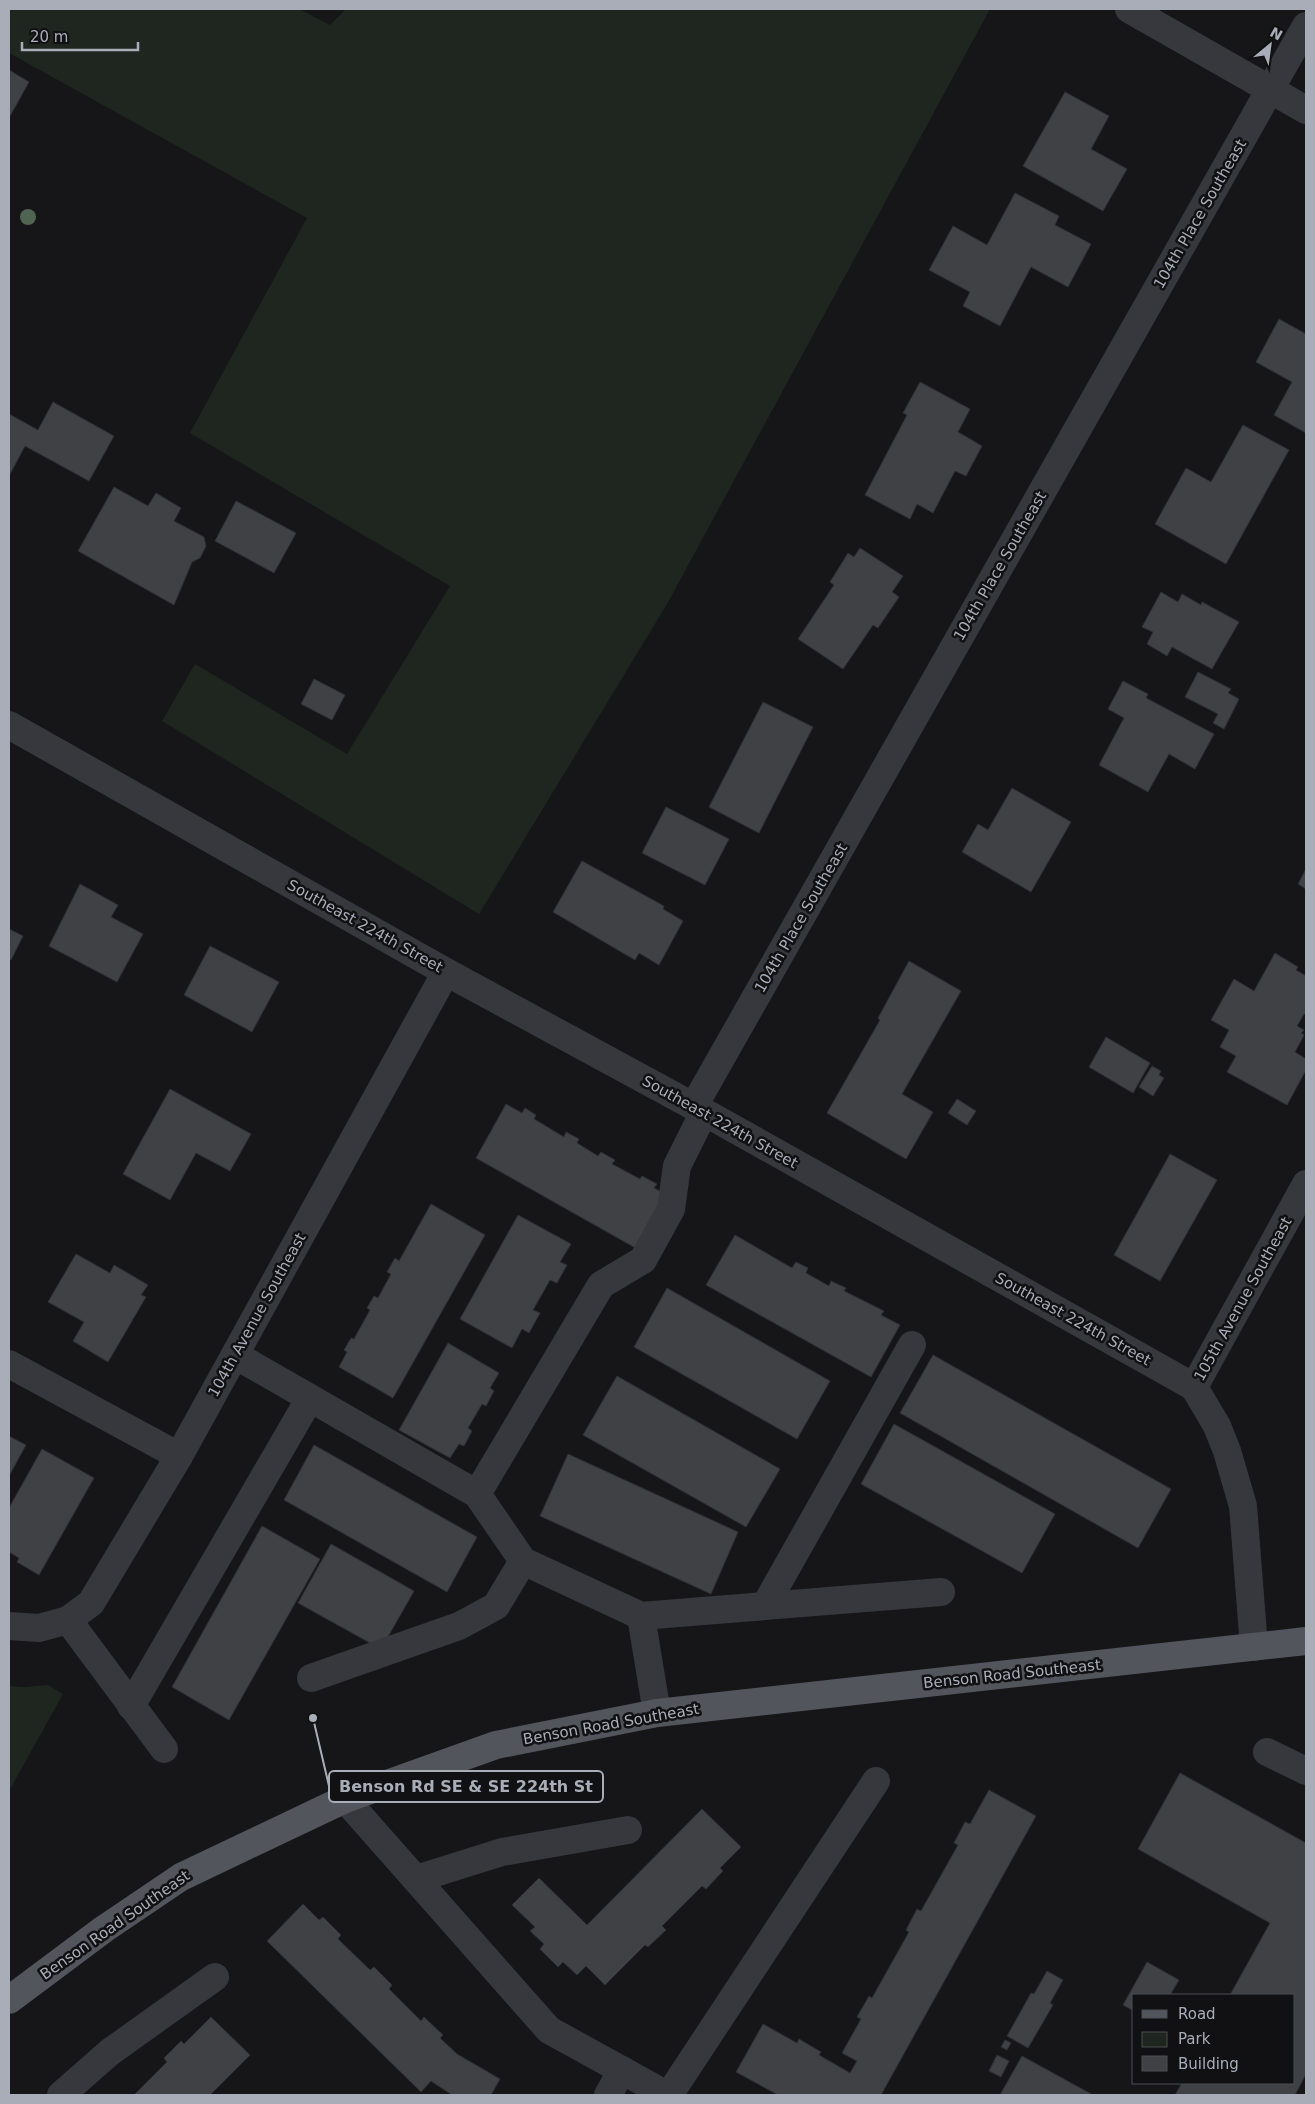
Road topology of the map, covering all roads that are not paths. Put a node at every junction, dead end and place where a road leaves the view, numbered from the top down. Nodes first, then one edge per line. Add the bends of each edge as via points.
1 (1128, 9) edge
2 (1306, 26) edge
3 (1271, 90) junction
4 (1306, 110) edge
5 (9, 725) edge
6 (446, 972) junction
7 (699, 1109) junction
8 (1306, 1184) edge
9 (912, 1345) dead end
10 (235, 1355) junction
11 (9, 1364) edge
12 (1194, 1387) junction
13 (310, 1398) junction
14 (179, 1456) junction
15 (477, 1494) junction
16 (523, 1561) junction
17 (941, 1592) dead end
18 (765, 1606) junction
19 (641, 1616) junction
20 (68, 1620) junction
21 (9, 1626) edge
22 (1306, 1641) edge
23 (1254, 1647) junction
24 (311, 1678) dead end
25 (132, 1706) junction
26 (657, 1713) junction
27 (164, 1749) dead end
28 (1268, 1752) dead end
29 (1306, 1771) edge
30 (876, 1781) dead end
31 (345, 1799) junction
32 (628, 1830) dead end
33 (416, 1879) junction
34 (215, 1977) dead end
35 (9, 2000) edge
36 (622, 2070) junction
37 (61, 2095) edge
38 (608, 2095) edge
39 (668, 2095) edge

1 - 3 street
2 - 3 street, 104th Place Southeast
3 - 4 street
3 - 7 street, 104th Place Southeast
5 - 6 street, Southeast 224th Street
6 - 7 street, Southeast 224th Street
6 - 10 street, 104th Avenue Southeast
7 - 12 street, Southeast 224th Street
7 - 15 street, 104th Place Southeast via 677,1166 671,1210 644,1260 601,1285
8 - 12 street, 105th Avenue Southeast
9 - 18 street
10 - 13 street
10 - 14 street, 104th Avenue Southeast
11 - 14 street
12 - 23 street via 1220,1434 1243,1506
13 - 15 street
13 - 25 street
14 - 20 street, 104th Avenue Southeast via 91,1603
15 - 16 street
16 - 19 street
16 - 24 street via 496,1606 489,1610 459,1626
17 - 18 street
18 - 19 street
19 - 26 street
20 - 21 street, 104th Avenue Southeast via 39,1628
20 - 25 street
22 - 23 main road, Benson Road Southeast
23 - 26 main road, Benson Road Southeast
25 - 27 street
26 - 31 main road, Benson Road Southeast via 496,1745
28 - 29 street
30 - 39 street
31 - 33 street
31 - 35 main road, Benson Road Southeast via 181,1876
32 - 33 street via 502,1852
33 - 36 street via 549,2030
34 - 37 street via 110,2052
36 - 38 street
36 - 39 street

